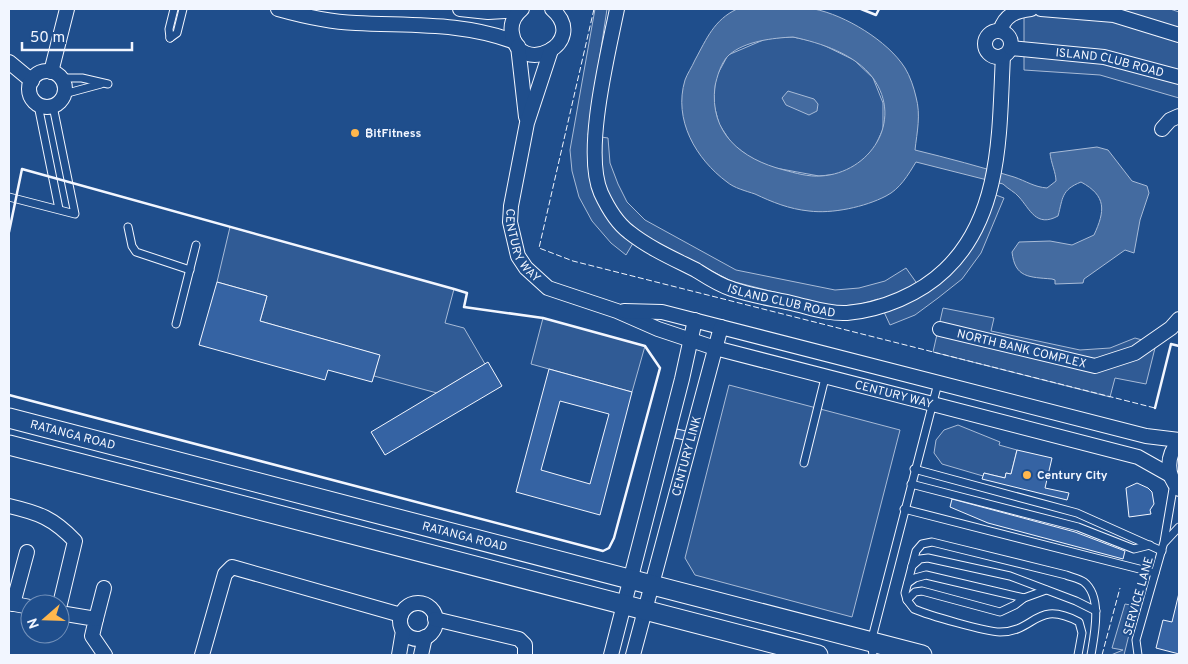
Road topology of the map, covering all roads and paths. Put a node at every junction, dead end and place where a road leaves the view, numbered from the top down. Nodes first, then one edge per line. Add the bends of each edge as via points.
1 (67, 9) edge
2 (174, 9) edge
3 (183, 9) edge
4 (278, 9) edge
5 (460, 9) edge
6 (521, 9) edge
7 (617, 9) edge
8 (1031, 9) edge
9 (1041, 9) edge
10 (556, 11) edge
11 (299, 12) edge
12 (322, 14) edge
13 (1000, 31) junction
14 (1179, 35) edge
15 (516, 44) junction
16 (551, 50) junction
17 (1007, 52) junction
18 (9, 62) edge
19 (56, 75) junction
20 (1179, 77) edge
21 (32, 81) junction
22 (64, 94) junction
23 (38, 105) junction
24 (53, 106) junction
25 (1179, 116) edge
26 (527, 123) junction
27 (1162, 129) dead end
28 (9, 197) edge
29 (59, 209) junction
30 (128, 227) dead end
31 (196, 245) dead end
32 (190, 270) junction
33 (617, 311) junction
34 (1179, 319) edge
35 (695, 320) junction
36 (176, 324) dead end
37 (721, 327) junction
38 (940, 329) dead end
39 (690, 340) junction
40 (716, 348) junction
41 (826, 378) junction
42 (938, 384) junction
43 (932, 405) junction
44 (9, 418) edge
45 (1179, 441) edge
46 (9, 445) edge
47 (804, 463) dead end
48 (914, 470) junction
49 (1175, 483) edge
50 (911, 484) junction
51 (9, 506) edge
52 (904, 509) junction
53 (1179, 527) edge
54 (1164, 542) junction
55 (1151, 545) junction
56 (1162, 551) junction
57 (27, 552) dead end
58 (912, 566) junction
59 (1154, 573) junction
60 (629, 580) junction
61 (908, 583) junction
62 (652, 586) junction
63 (104, 588) dead end
64 (1046, 590) junction
65 (62, 594) edge
66 (1024, 598) junction
67 (907, 600) junction
68 (11, 603) edge
69 (624, 605) junction
70 (645, 610) junction
71 (1096, 611) junction
72 (70, 615) edge
73 (401, 615) junction
74 (96, 619) junction
75 (436, 619) junction
76 (404, 631) junction
77 (425, 637) junction
78 (872, 649) edge
79 (105, 655) edge
80 (202, 655) edge
81 (399, 655) edge
82 (421, 655) edge
83 (525, 655) edge
84 (611, 655) edge
85 (633, 655) edge
86 (818, 655) edge
87 (922, 655) edge
88 (1078, 655) edge
89 (1091, 655) edge
90 (1138, 655) edge

1 - 19 street
2 - 3 lane via 170,38 177,33
4 - 11 street
5 - 6 street via 488,12
6 - 15 street, CENTURY WAY via 512,26
7 - 17 street, ISLAND CLUB ROAD via 594,142 600,191 612,212 628,231 650,246 731,289 830,313 862,311 921,289 946,270 966,245 981,216 996,167
8 - 13 street via 1019,10 1008,16
9 - 14 street via 1114,15
10 - 16 street, CENTURY WAY via 562,24 562,34
11 - 12 street
12 - 15 street via 355,23 456,26 485,31
13 - 17 street via 1008,35
13 - 17 street via 991,33 985,45 993,56
15 - 16 street via 536,55
15 - 26 street, CENTURY WAY
16 - 26 street, CENTURY WAY
17 - 20 street, ISLAND CLUB ROAD via 1104,57
18 - 21 street
19 - 21 street via 40,73
19 - 22 street via 65,88
19 - 22 lane via 105,84
21 - 23 street via 31,97
22 - 24 street
23 - 24 street
23 - 29 lane
24 - 29 lane via 76,214
25 - 27 street
26 - 33 street, CENTURY WAY via 510,222 518,256 548,288
28 - 29 lane
30 - 32 lane via 136,252
31 - 32 lane
32 - 36 lane
33 - 35 street, CENTURY WAY via 662,312
33 - 39 street, CENTURY WAY
34 - 38 street, NORTH BANK COMPLEX via 1135,353 1095,366
35 - 37 street, CENTURY WAY
35 - 39 street, CENTURY LINK
37 - 40 street, CENTURY LINK
37 - 42 street, CENTURY WAY
39 - 40 street, CENTURY WAY
39 - 60 street, CENTURY LINK
40 - 41 street, CENTURY WAY
40 - 62 street, CENTURY LINK
41 - 43 street, CENTURY WAY
41 - 47 lane
42 - 43 lane
42 - 45 street, CENTURY WAY via 1146,436
43 - 48 lane
43 - 49 street, CENTURY WAY via 1138,457
44 - 60 main road, RATANGA ROAD
45 - 49 street via 1170,456
46 - 69 main road, RATANGA ROAD
48 - 50 lane
48 - 55 lane via 1064,509
49 - 54 lane, SERVICE LANE
50 - 52 lane
50 - 55 lane via 1078,527 1134,549
51 - 65 street via 41,514 59,525 75,541
52 - 59 lane
52 - 78 lane
53 - 54 lane, SERVICE LANE
54 - 56 lane, SERVICE LANE
55 - 56 lane
56 - 59 lane, SERVICE LANE
57 - 68 street
58 - 61 lane
58 - 64 lane via 920,559 928,558 1010,576
58 - 71 lane via 919,546 932,542 1084,582
59 - 90 lane, SERVICE LANE via 1136,640
60 - 62 main road, RATANGA ROAD
60 - 69 street, CENTURY LINK
61 - 66 lane via 926,575
61 - 67 lane
62 - 70 street, CENTURY LINK
62 - 78 main road, RATANGA ROAD
63 - 74 street
64 - 66 lane
64 - 71 lane
66 - 67 lane via 1000,612 922,591 915,592
67 - 88 lane via 920,611 999,632 1026,624 1040,614 1057,612 1079,622 1082,629
69 - 70 main road, RATANGA ROAD
69 - 84 street, CENTURY LINK
70 - 85 street, CENTURY LINK
70 - 86 main road, RATANGA ROAD
71 - 89 lane
72 - 74 street
73 - 75 street via 406,607 424,604
73 - 76 street
73 - 80 street via 232,567 225,574
74 - 79 street via 92,636
75 - 77 street via 435,626
75 - 83 street via 519,639 525,645
76 - 77 street via 410,636
76 - 81 street
77 - 82 street
78 - 87 main road, RATANGA ROAD

